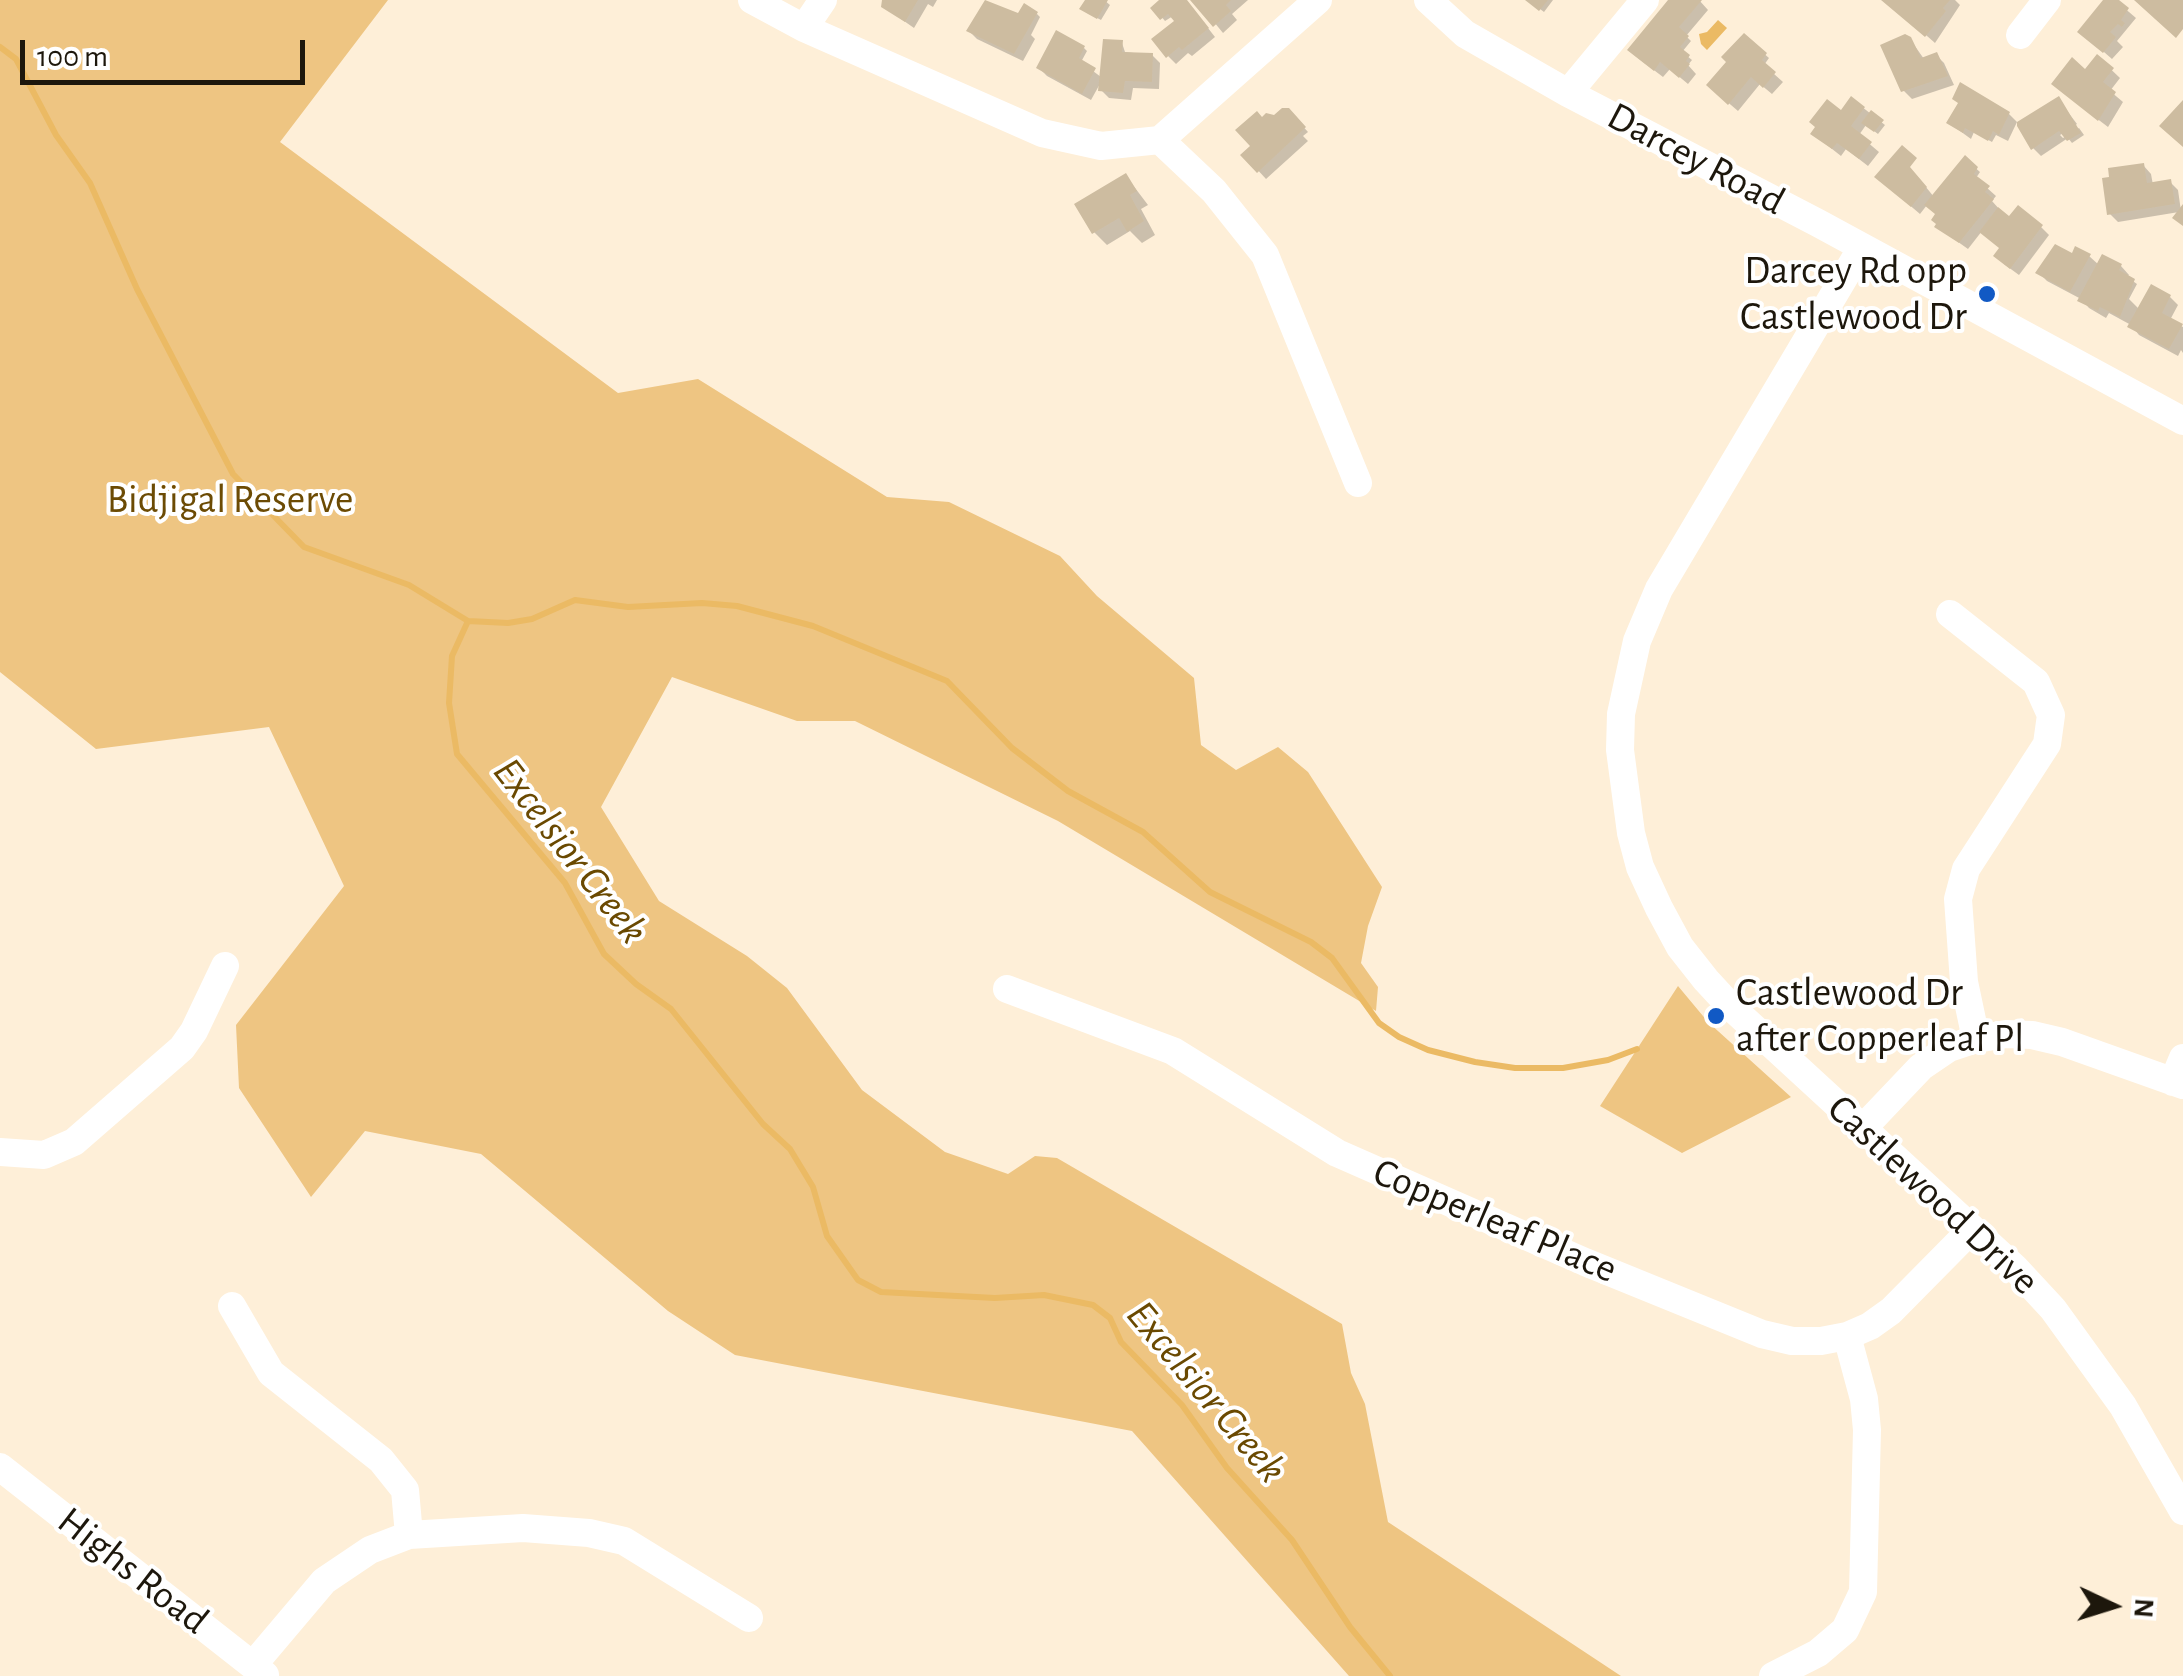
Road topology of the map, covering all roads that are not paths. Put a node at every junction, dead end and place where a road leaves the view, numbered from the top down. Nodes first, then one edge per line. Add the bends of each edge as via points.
1 (752, 0) edge
2 (823, 0) edge
3 (1318, 0) edge
4 (1428, 0) edge
5 (1645, 0) edge
6 (2047, 0) edge
7 (804, 28) junction
8 (2020, 35) dead end
9 (1568, 92) junction
10 (1160, 140) junction
11 (1861, 248) junction
12 (2183, 421) edge
13 (1358, 483) dead end
14 (1950, 614) dead end
15 (226, 966) dead end
16 (1007, 989) dead end
17 (1976, 1038) junction
18 (2180, 1075) edge
19 (1863, 1128) junction
20 (0, 1152) edge
21 (1972, 1229) junction
22 (232, 1306) dead end
23 (1847, 1336) junction
24 (0, 1466) edge
25 (2183, 1512) edge
26 (410, 1535) junction
27 (749, 1618) dead end
28 (260, 1671) edge
29 (1773, 1676) edge

1 - 7 street
2 - 7 street
3 - 10 street
4 - 9 street, Darcey Road via 1466,34
5 - 9 street
6 - 8 street
7 - 10 street via 1042,134 1101,146
9 - 11 street, Darcey Road
10 - 13 street via 1214,191 1264,254
11 - 12 street, Darcey Road
11 - 19 street, Castlewood Drive via 1659,589 1627,676 1620,750 1640,866 1680,947 1731,1008
14 - 17 street via 2036,682 2051,715 2047,744 1966,869 1958,898
15 - 20 street via 182,1048 74,1142 44,1155
16 - 23 street, Copperleaf Place via 1173,1052 1337,1153 1585,1262 1762,1334 1792,1341
17 - 18 street via 2032,1035
17 - 19 street via 1920,1067
19 - 21 street, Castlewood Drive
21 - 23 street, Copperleaf Place via 1891,1312
21 - 25 street, Castlewood Drive via 2092,1360
22 - 26 street via 270,1373 381,1460 405,1490
23 - 29 street via 1866,1430 1863,1592 1845,1630
24 - 28 street, Highs Road
26 - 27 street via 523,1528 624,1541
26 - 28 street via 370,1550 324,1582

